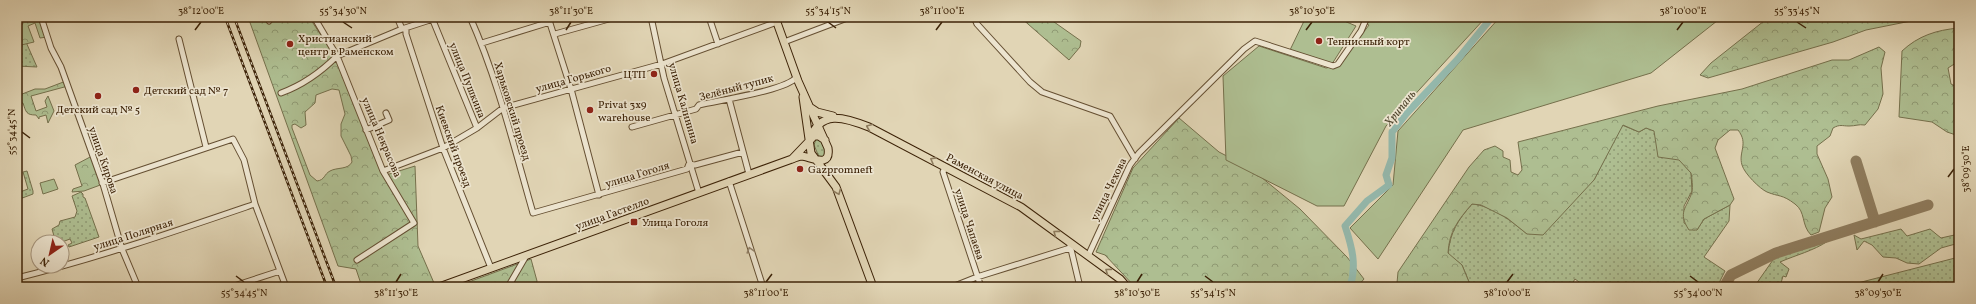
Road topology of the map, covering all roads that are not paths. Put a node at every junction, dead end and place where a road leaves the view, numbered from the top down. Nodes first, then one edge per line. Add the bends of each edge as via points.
1 (41, 17) edge
2 (314, 17) edge
3 (397, 17) edge
4 (439, 17) edge
5 (470, 17) edge
6 (616, 17) edge
7 (651, 17) edge
8 (709, 17) edge
9 (850, 17) edge
10 (974, 17) edge
11 (1367, 17) edge
12 (432, 18) edge
13 (549, 19) edge
14 (776, 20) edge
15 (404, 29) junction
16 (555, 34) junction
17 (179, 39) dead end
18 (784, 42) junction
19 (482, 43) junction
20 (718, 44) junction
21 (337, 56) junction
22 (662, 64) junction
23 (798, 79) junction
24 (571, 89) junction
25 (281, 93) dead end
26 (729, 99) junction
27 (503, 108) junction
28 (811, 108) junction
29 (386, 113) dead end
30 (675, 115) junction
31 (843, 118) junction
32 (819, 125) junction
33 (477, 128) junction
34 (632, 128) dead end
35 (366, 130) junction
36 (825, 140) junction
37 (809, 141) junction
38 (206, 147) junction
39 (443, 148) junction
40 (743, 152) junction
41 (792, 159) junction
42 (1134, 159) junction
43 (816, 161) junction
44 (689, 164) junction
45 (946, 167) junction
46 (383, 171) junction
47 (749, 174) junction
48 (729, 181) junction
49 (102, 183) junction
50 (699, 194) junction
51 (599, 196) junction
52 (255, 204) junction
53 (533, 213) joint
54 (1070, 246) junction
55 (122, 249) junction
56 (526, 256) junction
57 (1088, 256) junction
58 (356, 260) dead end
59 (491, 268) junction
60 (280, 271) junction
61 (977, 277) junction
62 (17, 278) edge
63 (138, 287) edge
64 (231, 287) edge
65 (286, 287) edge
66 (439, 287) edge
67 (508, 287) edge
68 (763, 287) edge
69 (873, 287) edge
70 (952, 287) edge
71 (981, 287) edge
72 (1080, 287) edge
73 (1127, 287) edge

1 - 49 street, улица Кирова
2 - 21 street, улица Некрасова
3 - 15 street, Киевский проезд
4 - 12 street
5 - 19 street, Харьковский проезд
6 - 16 street
7 - 22 street, улица Калинина
8 - 20 street
9 - 18 street
10 - 42 street, улица Чехова via 977,24 1042,92 1110,116
11 - 42 street via 1361,31 1338,64 1333,66 1255,41
12 - 15 street
12 - 33 street, улица Пушкина
13 - 16 street
13 - 19 street
14 - 18 main road
14 - 20 street, улица Горького
15 - 21 street
15 - 39 street, Киевский проезд
16 - 24 street
17 - 38 street
18 - 23 main road
19 - 27 street, Харьковский проезд
20 - 22 street, улица Горького
21 - 25 street via 324,69 295,88
21 - 35 street, улица Некрасова
22 - 24 street, улица Горького
22 - 30 street, улица Калинина
23 - 26 street, Зелёный тупик
23 - 28 main road
23 - 37 main road
24 - 27 street, улица Горького
24 - 51 street
26 - 30 street, Зелёный тупик via 699,105 696,109
26 - 40 street
27 - 33 street, улица Горького
27 - 53 street, Харьковский проезд
28 - 31 main road
28 - 32 main road
29 - 35 street via 389,120
30 - 34 street, Зелёный тупик
30 - 44 street, улица Калинина
31 - 32 main road, Раменская улица via 828,118
45 -> 31 main road, Раменская улица via 875,130
32 - 36 main road
32 - 37 main road, улица Гастелло
33 - 39 street, улица Горького
35 - 46 street, улица Некрасова
36 - 37 main road via 816,136
36 - 43 main road via 828,155
37 - 41 main road, улица Гастелло
37 - 43 main road via 811,153
38 - 49 street
38 - 52 street via 232,139 244,160
39 - 46 street, улица Горького
39 - 59 street, Киевский проезд
40 - 44 street, улица Гоголя via 695,165
40 - 47 street
41 - 43 main road, улица Гастелло via 801,156
41 - 47 main road, улица Гастелло
42 - 57 street, улица Чехова
43 -> 69 main road via 827,172 836,187
44 - 50 street, улица Калинина
44 - 51 street, улица Гоголя via 687,169
54 -> 45 main road, Раменская улица via 1021,207
45 - 61 street, улица Чапаева via 943,172
46 - 58 street, улица Некрасова via 414,224
47 - 48 main road, улица Гастелло
48 - 50 main road, улица Гастелло
68 -> 48 street
49 - 55 street, улица Кирова
50 - 56 main road, улица Гастелло
51 - 53 street, улица Гоголя
52 - 55 street, улица Полярная
52 - 60 street
54 - 57 main road, Раменская улица
54 - 61 street
54 - 72 street
55 - 62 street, улица Полярная
55 - 63 street, улица Кирова
56 - 59 main road, улица Гастелло
56 - 67 street
73 -> 57 main road, Раменская улица
59 - 66 main road, улица Гастелло
60 - 64 street
60 - 65 street
61 - 70 street
61 - 71 street, улица Чапаева

